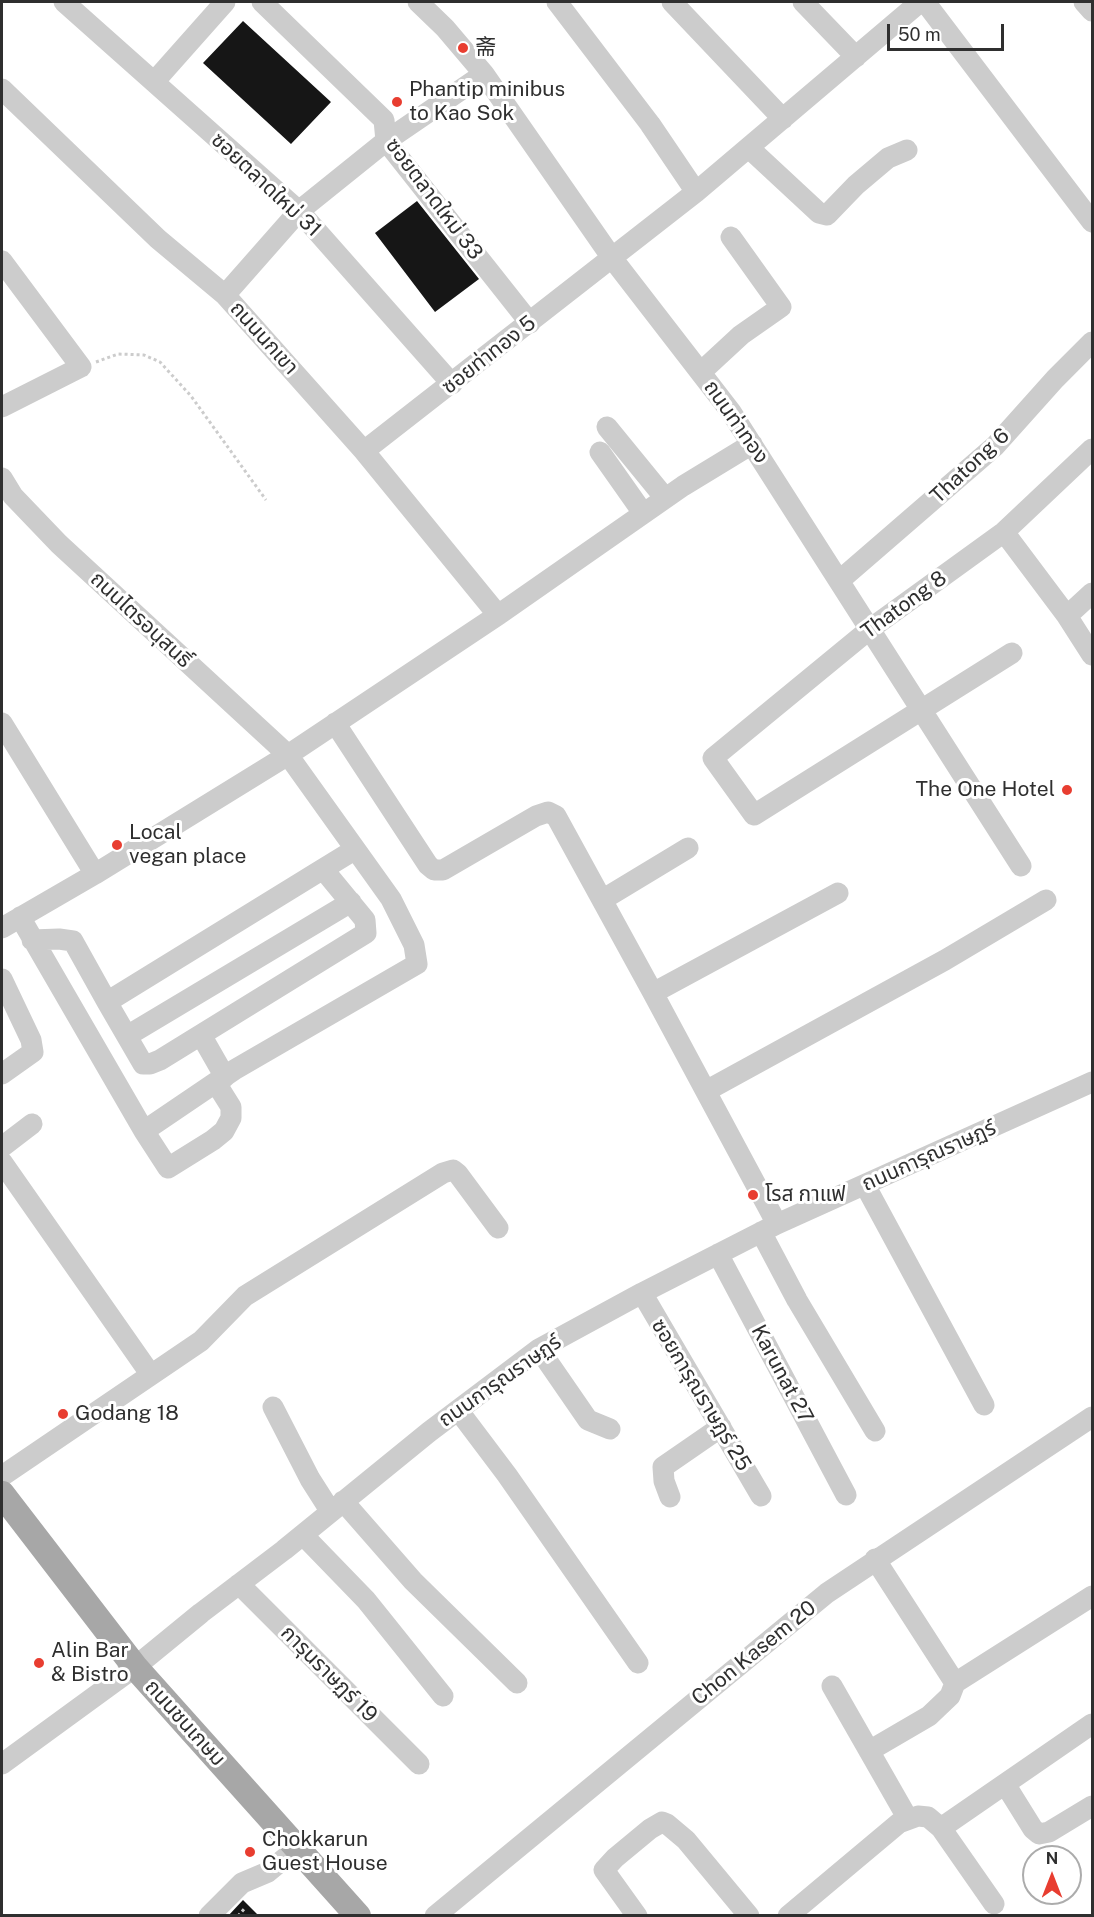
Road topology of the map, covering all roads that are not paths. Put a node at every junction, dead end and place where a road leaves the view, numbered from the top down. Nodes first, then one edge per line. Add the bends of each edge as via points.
1 (64, 2) edge
2 (225, 2) edge
3 (418, 2) edge
4 (557, 2) edge
5 (672, 2) edge
6 (803, 2) edge
7 (920, 2) edge
8 (925, 2) edge
9 (1084, 2) edge
10 (267, 3) edge
11 (1092, 11) edge
12 (856, 57) junction
13 (484, 74) junction
14 (154, 82) junction
15 (2, 89) edge
16 (783, 119) junction
17 (386, 141) junction
18 (749, 148) junction
19 (907, 150) dead end
20 (696, 192) junction
21 (299, 211) junction
22 (1092, 222) edge
23 (731, 237) dead end
24 (612, 258) junction
25 (2, 261) edge
26 (225, 295) junction
27 (530, 323) junction
28 (1092, 342) edge
29 (701, 372) junction
30 (452, 384) junction
31 (2, 407) edge
32 (607, 427) dead end
33 (753, 444) junction
34 (1092, 449) edge
35 (364, 451) junction
36 (600, 452) dead end
37 (2, 478) edge
38 (665, 498) junction
39 (643, 513) junction
40 (1004, 532) junction
41 (839, 581) junction
42 (1092, 593) edge
43 (498, 615) junction
44 (1067, 616) junction
45 (870, 629) junction
46 (1012, 653) dead end
47 (1092, 656) edge
48 (921, 710) junction
49 (2, 723) edge
50 (335, 723) junction
51 (288, 755) junction
52 (688, 848) dead end
53 (354, 850) junction
54 (1021, 866) dead end
55 (323, 869) junction
56 (95, 874) junction
57 (838, 893) dead end
58 (602, 900) junction
59 (1046, 900) dead end
60 (351, 902) junction
61 (11, 922) edge
62 (32, 940) junction
63 (2, 979) edge
64 (653, 993) junction
65 (108, 1002) junction
66 (201, 1035) junction
67 (127, 1036) junction
68 (2, 1074) edge
69 (220, 1080) junction
70 (1092, 1082) edge
71 (706, 1091) junction
72 (32, 1125) dead end
73 (144, 1131) junction
74 (2, 1147) edge
75 (2, 1162) edge
76 (865, 1185) junction
77 (498, 1228) dead end
78 (769, 1228) junction
79 (718, 1254) junction
80 (642, 1293) junction
81 (539, 1349) junction
82 (151, 1375) junction
83 (984, 1405) dead end
84 (273, 1407) dead end
85 (458, 1410) junction
86 (1092, 1417) edge
87 (721, 1427) junction
88 (610, 1429) dead end
89 (875, 1431) dead end
90 (2, 1476) edge
91 (2, 1494) edge
92 (846, 1495) dead end
93 (761, 1496) dead end
94 (670, 1497) dead end
95 (337, 1506) junction
96 (303, 1534) junction
97 (875, 1559) junction
98 (239, 1584) junction
99 (1092, 1596) edge
100 (639, 1663) dead end
101 (135, 1667) junction
102 (517, 1683) dead end
103 (955, 1683) junction
104 (832, 1686) dead end
105 (443, 1696) dead end
106 (1092, 1724) edge
107 (869, 1751) junction
108 (2, 1764) edge
109 (419, 1764) dead end
110 (1005, 1784) junction
111 (1092, 1806) edge
112 (908, 1819) junction
113 (940, 1828) junction
114 (297, 1848) junction
115 (994, 1904) dead end
116 (209, 1916) edge
117 (358, 1916) edge
118 (435, 1916) edge
119 (637, 1916) edge
120 (749, 1916) edge
121 (788, 1916) edge

1 - 14 street, ซอยตลาดใหม่ 31
2 - 14 street
3 - 13 street, ถนนท่าทอง
4 - 20 street via 650,124
5 - 16 street
6 - 12 street
7 - 12 street, ซอยท่าทอง 5
8 - 22 street
9 - 11 street
10 - 17 street, ซอยตลาดใหม่ 33 via 384,120
12 - 16 street, ซอยท่าทอง 5
13 - 17 street
13 - 24 street, ถนนท่าทอง
14 - 21 street, ซอยตลาดใหม่ 31
15 - 26 street, ถนนนกเขา via 158,239
16 - 18 street, ซอยท่าทอง 5
17 - 21 street
17 - 27 street, ซอยตลาดใหม่ 33
18 - 19 street via 819,213 827,215 888,158
18 - 20 street, ซอยท่าทอง 5
20 - 24 street, ซอยท่าทอง 5
21 - 26 street
21 - 30 street, ซอยตลาดใหม่ 31
23 - 29 street via 782,307 741,335
24 - 27 street, ซอยท่าทอง 5
24 - 29 street, ถนนท่าทอง
25 - 31 street via 81,368
26 - 35 street, ถนนนกเขา
27 - 30 street, ซอยท่าทอง 5
28 - 41 street, Thatong 6 via 994,446
29 - 33 street, ถนนท่าทอง
30 - 35 street, ซอยท่าทอง 5
32 - 38 street
33 - 38 street
33 - 41 street, ถนนท่าทอง
34 - 40 street, Thatong 8
35 - 43 street, ถนนนกเขา
36 - 39 street
37 - 51 street, ถนนไตรอนุสนธิ์ via 59,544
38 - 39 street
39 - 43 street
40 - 44 street
40 - 45 street, Thatong 8
41 - 45 street, ถนนท่าทอง
42 - 44 street
43 - 50 street
44 - 47 street
45 - 48 street, ถนนท่าทอง
45 - 48 street, Thatong 8 via 713,758 754,815
46 - 48 street
48 - 54 street, ถนนท่าทอง
49 - 56 street
50 - 51 street
50 - 58 street via 434,870 443,870 548,812 555,816
51 - 53 street, ถนนไตรอนุสนธิ์
51 - 56 street
52 - 58 street
53 - 55 street
53 - 69 street, ถนนไตรอนุสนธิ์ via 391,899 414,945 417,964
55 - 60 street
55 - 65 street
56 - 61 street
57 - 64 street
58 - 64 street
59 - 71 street
60 - 66 street via 365,920 366,933
60 - 67 street
61 - 62 street
62 - 65 street via 73,941
62 - 73 street
63 - 68 street via 33,1052
64 - 71 street
65 - 67 street
66 - 67 street via 160,1060 143,1064
66 - 69 street
69 - 73 street
69 - 73 street via 231,1107 231,1118 213,1140 168,1168
70 - 76 street, ถนนการุณราษฏร์
71 - 78 street
72 - 74 street
75 - 82 street
76 - 78 street, ถนนการุณราษฏร์
76 - 83 street
77 - 82 street via 458,1174 453,1170 443,1173 245,1296 201,1341
78 - 79 street, ถนนการุณราษฏร์
78 - 89 street via 797,1300
79 - 80 street, ถนนการุณราษฏร์
79 - 92 street, Karunat 27
80 - 81 street, ถนนการุณราษฏร์
80 - 87 street, ซอยการุณราษฎร์ 25
81 - 85 street, ถนนการุณราษฏร์
81 - 88 street via 588,1420
82 - 90 street
84 - 95 street via 310,1479
85 - 95 street, ถนนการุณราษฏร์
85 - 100 street
86 - 97 street, Chon Kasem 20
87 - 93 street, ซอยการุณราษฎร์ 25
87 - 94 street via 663,1467
91 - 101 main road, ถนนชนเกษม
95 - 96 street, ถนนการุณราษฏร์
95 - 102 street
96 - 98 street, ถนนการุณราษฏร์
96 - 105 street via 366,1600
97 - 103 street
97 - 118 street, Chon Kasem 20 via 827,1593
98 - 101 street, ถนนการุณราษฏร์
98 - 109 street, การุนราษฏร์ 19
99 - 103 street
101 - 108 street, ถนนการุณราษฏร์
101 - 114 main road, ถนนชนเกษม
103 - 107 street via 950,1696 929,1716
104 - 107 street
106 - 110 street
107 - 112 street
110 - 111 street via 1039,1834
110 - 113 street
112 - 113 street via 928,1817
112 - 121 street
113 - 115 street
114 - 116 street via 268,1872 242,1882
114 - 117 main road, ถนนชนเกษม
119 - 120 street via 604,1870 662,1822 686,1840

